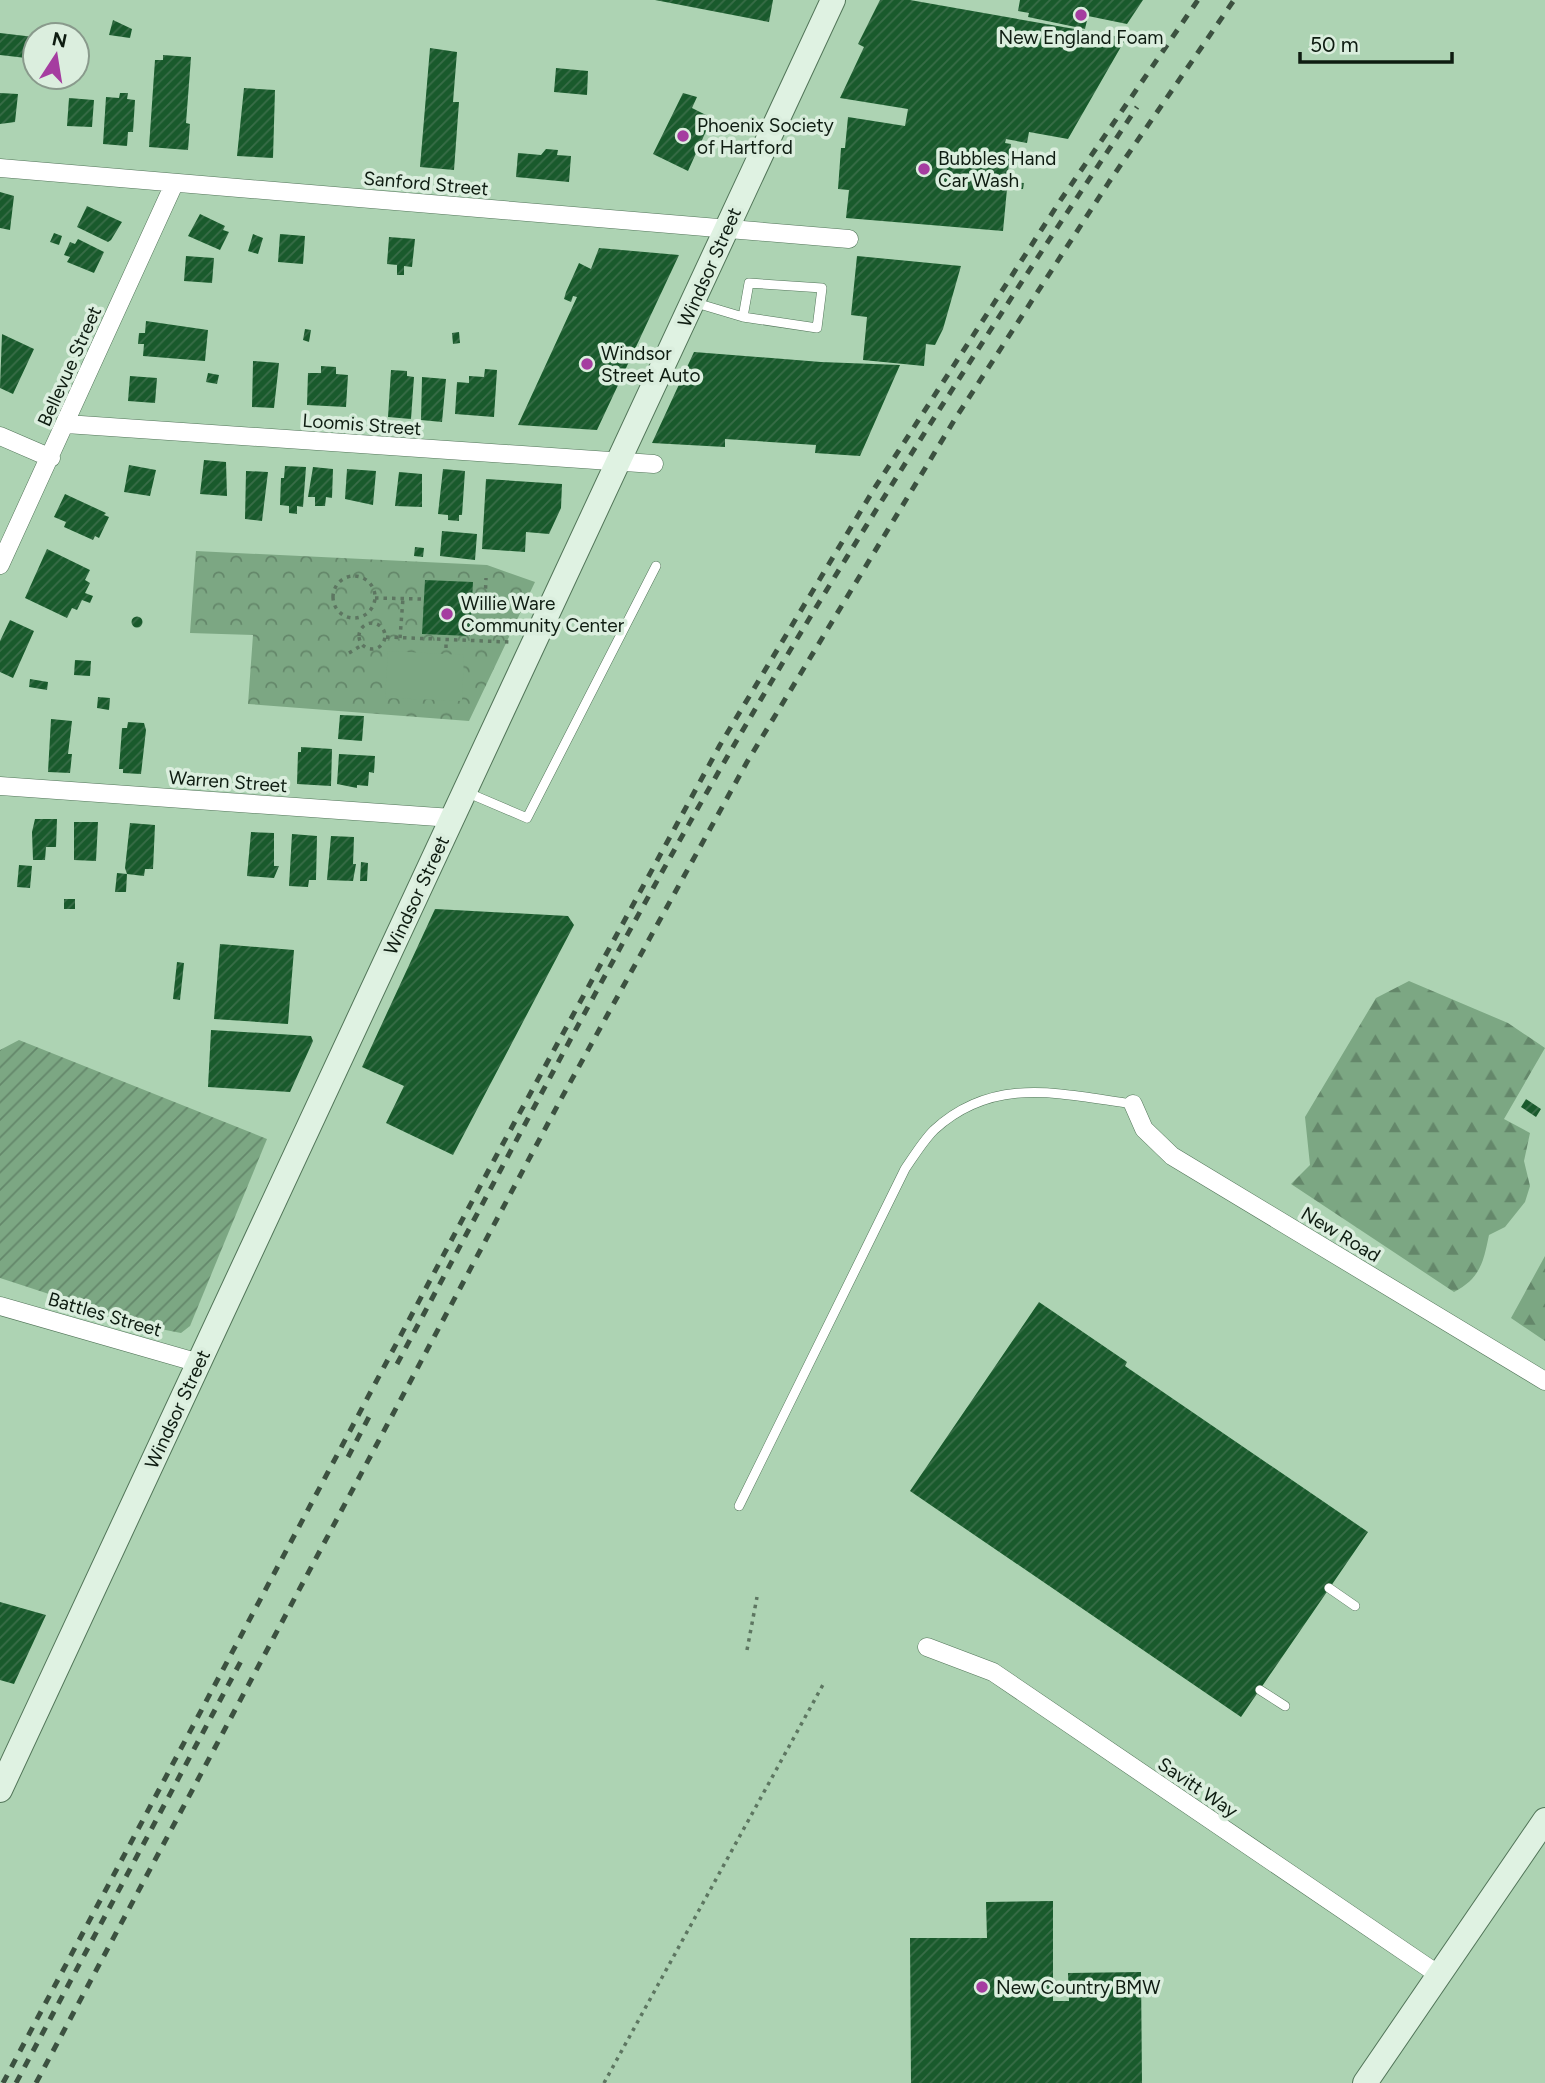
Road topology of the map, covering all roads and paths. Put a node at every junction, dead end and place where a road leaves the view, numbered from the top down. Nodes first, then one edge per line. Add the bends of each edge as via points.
1 (833, 0) edge
2 (0, 167) edge
3 (174, 184) junction
4 (726, 229) junction
5 (849, 239) dead end
6 (694, 302) junction
7 (743, 317) junction
8 (66, 424) junction
9 (0, 436) edge
10 (51, 458) junction
11 (618, 462) junction
12 (654, 464) dead end
13 (0, 565) edge
14 (656, 566) dead end
15 (486, 578) dead end
16 (375, 597) junction
17 (403, 598) junction
18 (423, 599) dead end
19 (472, 601) dead end
20 (362, 617) junction
21 (366, 624) junction
22 (386, 637) junction
23 (401, 638) junction
24 (446, 640) junction
25 (511, 642) dead end
26 (362, 645) junction
27 (446, 648) dead end
28 (349, 653) dead end
29 (0, 786) edge
30 (465, 792) junction
31 (452, 818) junction
32 (1133, 1104) joint
33 (0, 1306) edge
34 (199, 1363) junction
35 (1545, 1381) edge
36 (739, 1506) dead end
37 (1329, 1588) dead end
38 (757, 1597) dead end
39 (1355, 1606) dead end
40 (927, 1647) dead end
41 (747, 1650) dead end
42 (825, 1681) dead end
43 (1260, 1690) dead end
44 (1285, 1706) dead end
45 (0, 1790) edge
46 (1545, 1820) edge
47 (1439, 1975) junction
48 (604, 2083) edge
49 (1366, 2083) edge

1 - 4 main road, Windsor Street
2 - 3 street, Sanford Street
3 - 4 street, Sanford Street
3 - 8 street, Bellevue Street
4 - 5 street, Sanford Street
4 - 6 main road, Windsor Street
6 - 7 lane
6 - 11 main road, Windsor Street
7 - 7 lane via 817,328 822,288 750,283
8 - 10 street, Bellevue Street
8 - 11 street, Loomis Street
9 - 10 street
10 - 13 street, Bellevue Street
11 - 12 street, Loomis Street
11 - 30 main road, Windsor Street
14 - 30 lane via 527,818
15 - 19 path via 485,602
16 - 17 path
16 - 20 path via 373,607
16 - 20 path via 373,587 363,578 349,576 337,583 332,597 337,610 348,618
17 - 18 path
17 - 23 path
20 - 21 path
21 - 22 path via 380,626
21 - 26 path via 359,632
22 - 23 path
22 - 26 path via 375,649
23 - 24 path
24 - 25 path
24 - 27 path
26 - 28 path
29 - 31 street, Warren Street
30 - 31 main road, Windsor Street
31 - 34 main road, Windsor Street
32 - 35 street, New Road via 1144,1129 1172,1156
32 - 36 lane via 1013,1091 972,1102 934,1131 905,1169
33 - 34 street, Battles Street
34 - 45 main road, Windsor Street
37 - 39 lane
38 - 41 path
40 - 47 street, Savitt Way via 993,1672
42 - 48 path
43 - 44 lane
46 - 47 main road
47 - 49 main road

